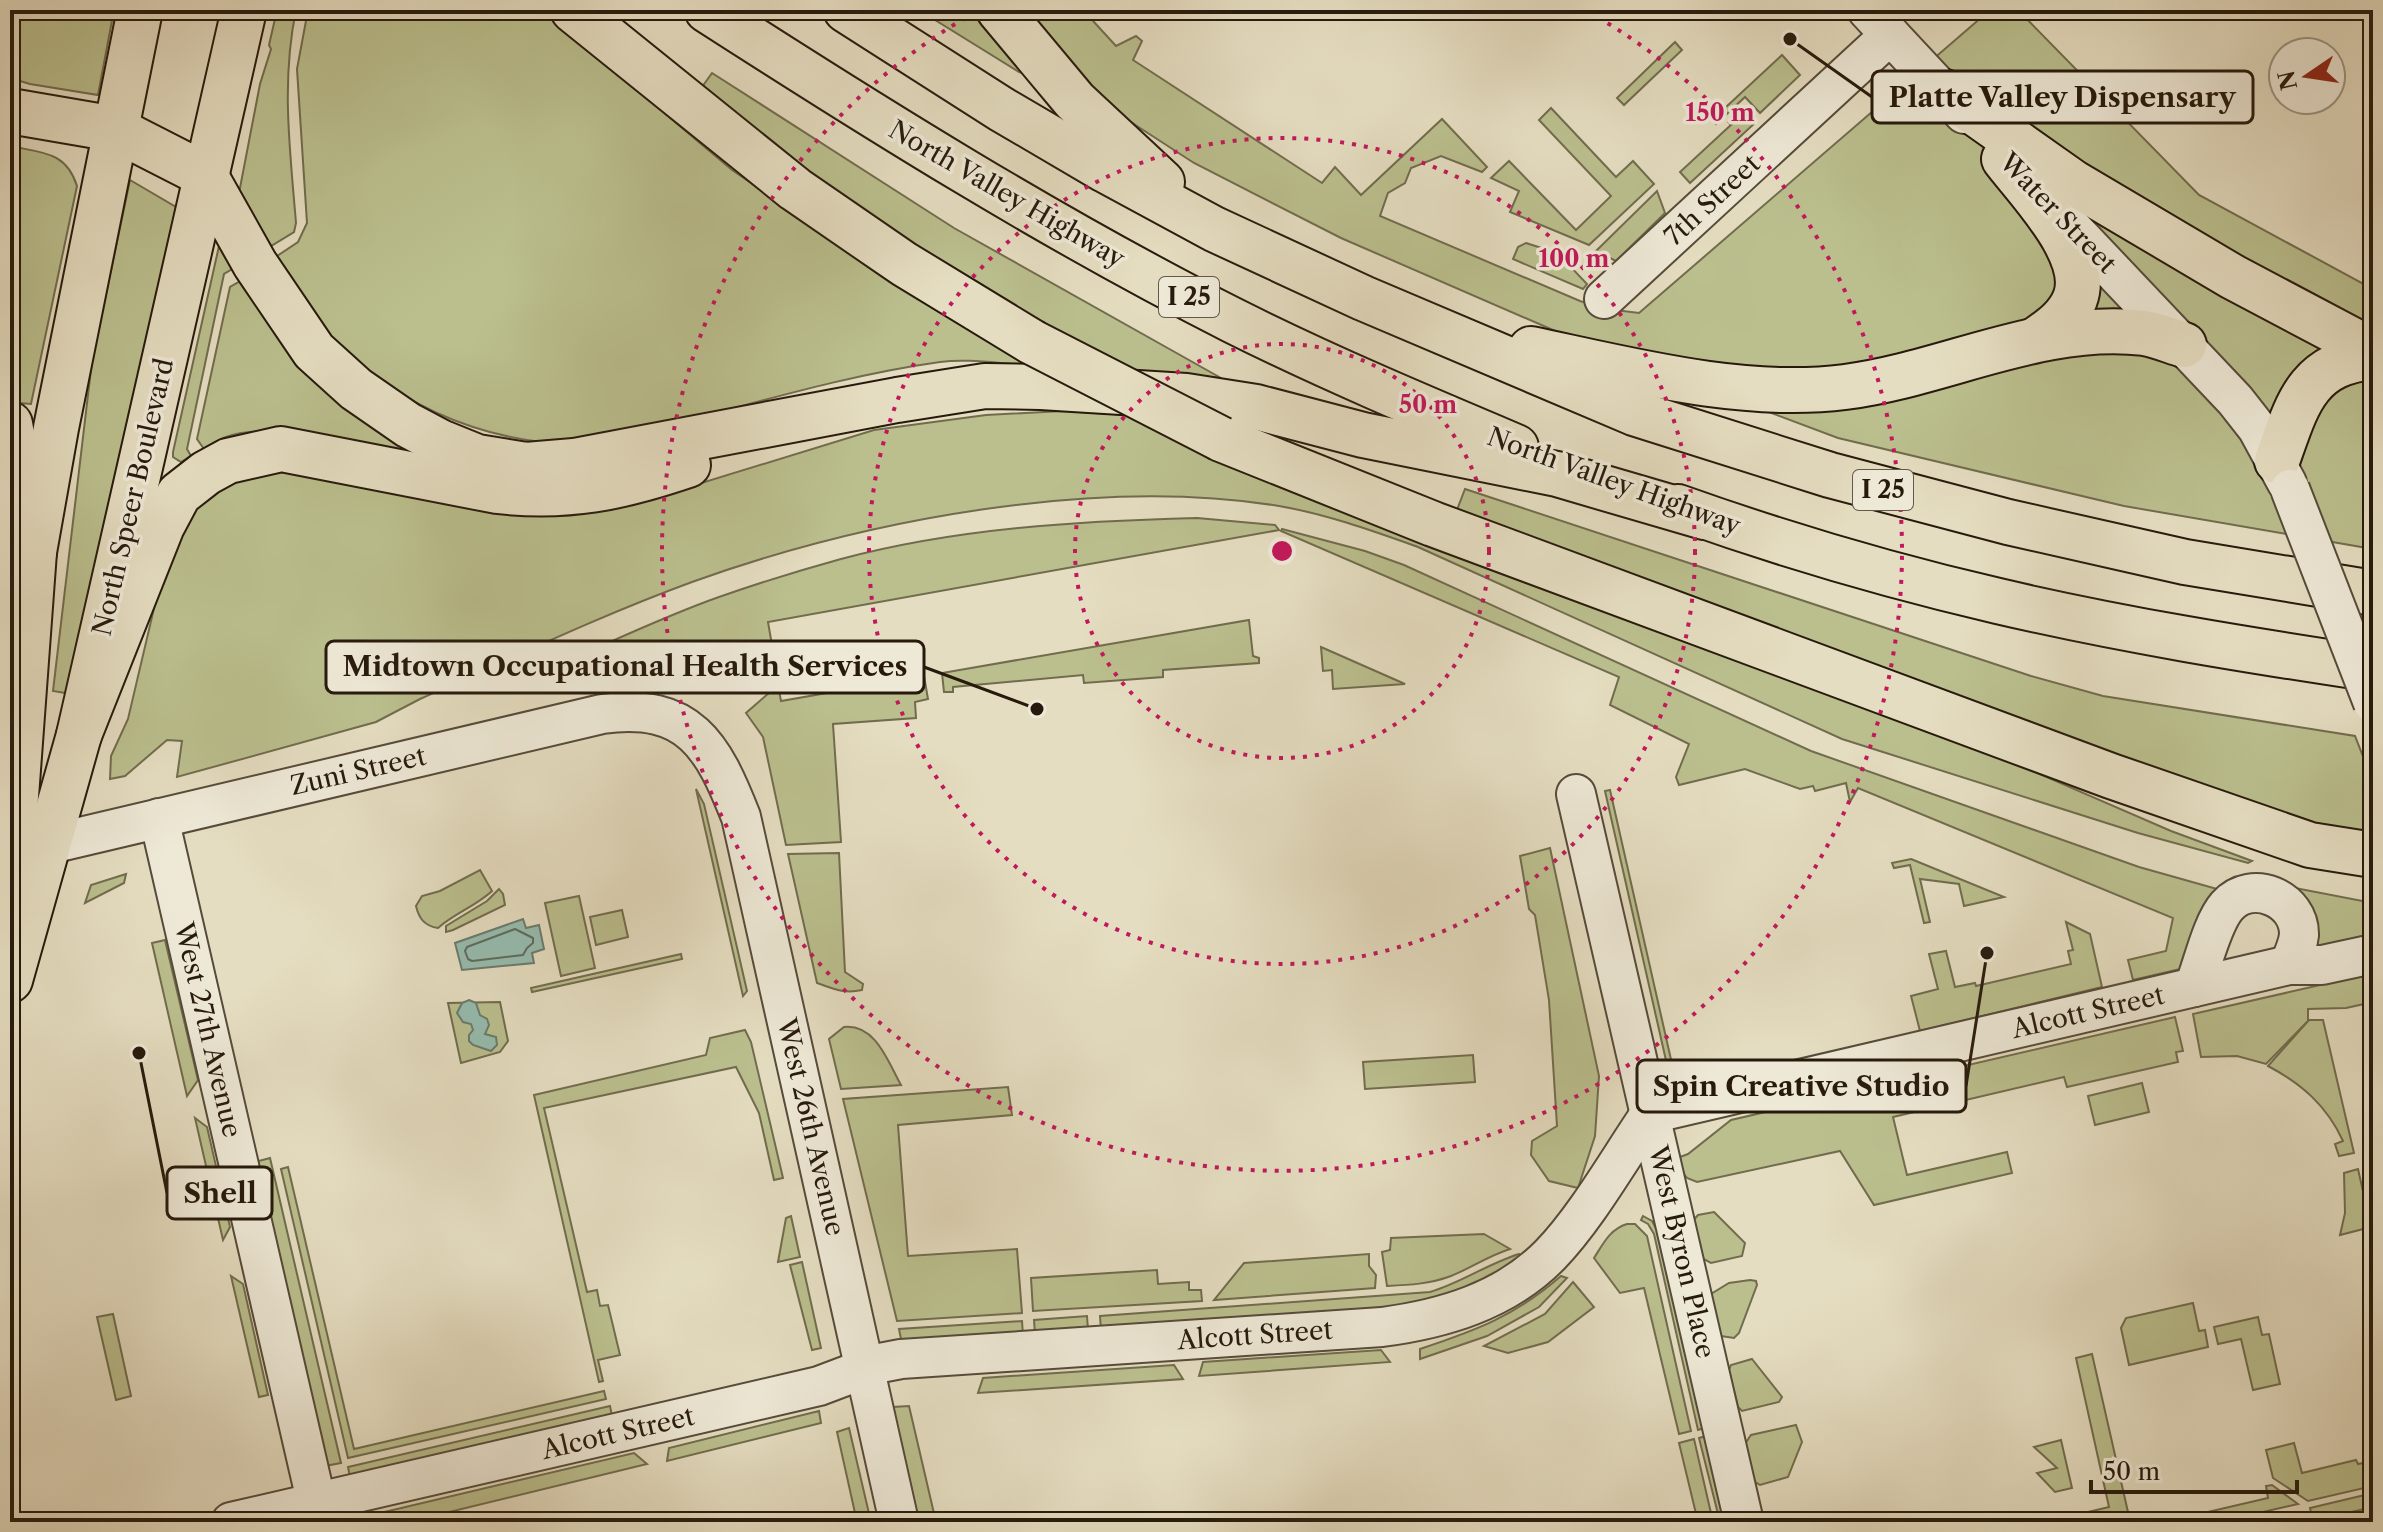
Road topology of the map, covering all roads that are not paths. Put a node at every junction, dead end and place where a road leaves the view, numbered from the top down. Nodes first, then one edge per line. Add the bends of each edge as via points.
1 (140, 10) edge
2 (244, 10) edge
3 (573, 10) edge
4 (707, 10) edge
5 (846, 10) edge
6 (999, 10) edge
7 (1879, 23) edge
8 (1945, 92) junction
9 (10, 111) edge
10 (115, 129) junction
11 (2004, 159) junction
12 (205, 175) junction
13 (1214, 229) junction
14 (1604, 299) dead end
15 (1412, 319) junction
16 (2037, 339) junction
17 (2184, 345) junction
18 (2373, 351) edge
19 (2373, 357) edge
20 (840, 410) junction
21 (10, 424) edge
22 (2284, 475) junction
23 (1704, 517) junction
24 (34, 552) junction
25 (2373, 593) edge
26 (2373, 669) edge
27 (2373, 703) edge
28 (79, 735) junction
29 (701, 740) joint
30 (1576, 794) dead end
31 (159, 818) junction
32 (24, 850) edge
33 (2373, 855) edge
34 (10, 929) edge
35 (2373, 954) edge
36 (2289, 965) junction
37 (10, 980) edge
38 (2194, 987) junction
39 (1650, 1114) junction
40 (865, 1369) junction
41 (319, 1512) edge
42 (231, 1522) edge
43 (899, 1522) edge
44 (1744, 1522) edge

1 - 10 main road, North Speer Boulevard
2 - 12 main road, North Speer Boulevard
3 - 33 main road, bridge via 795,189 904,264 1032,342 1221,439 1433,524 2082,765 2310,845
4 - 23 main road, North Valley Highway / I 25 via 970,175 1233,320 1521,449
5 - 13 main road, I 25 via 1001,109
6 - 13 main road via 1075,101
7 - 8 street, Water Street
7 - 14 street, 7th Street
8 - 11 street, Water Street
8 - 18 main road via 2074,183 2233,277
9 - 10 main road
10 - 12 main road
10 - 24 main road, North Speer Boulevard
11 - 16 main road via 2061,234 2079,280 2068,311
11 - 17 street, Water Street
12 - 20 main road via 255,264 314,351 408,425 477,457 526,465 574,461
12 - 28 main road, North Speer Boulevard
13 - 15 main road, I 25
15 - 16 main road via 1665,376 1790,390 1886,380
15 - 25 main road, I 25 via 1634,413 1875,488 2093,543
16 - 17 main road via 2097,330 2146,333
17 - 22 street, Water Street via 2257,428
19 - 22 main road via 2352,359 2313,380 2292,416
20 - 23 main road via 985,386 1186,396 1557,474
20 - 28 main road via 656,476 565,495 497,491 281,449 228,461 179,494
21 - 24 main road
22 - 27 street, Water Street, bridge
23 - 26 main road, North Valley Highway / I 25 via 1997,601 2184,639
24 - 32 main road, North Speer Boulevard
28 - 32 main road, North Speer Boulevard
29 - 31 street, Zuni Street via 668,719 624,711 602,714
29 - 40 street, West 26th Avenue via 722,768 741,817
30 - 39 street, West Byron Place
31 - 32 street, Zuni Street
31 - 41 street, West 27th Avenue
32 - 34 main road, North Speer Boulevard
32 - 37 main road, North Speer Boulevard
35 - 36 street, Alcott Street via 2322,965
36 - 38 street, Alcott Street
36 - 38 street, Alcott Street via 2299,936 2294,916 2272,895 2252,893 2234,900 2221,916
38 - 39 street, Alcott Street
39 - 40 street, Alcott Street via 1547,1258 1489,1297 1443,1316 1382,1327 908,1358
39 - 44 street, West Byron Place
40 - 41 street, Alcott Street via 819,1386
40 - 43 street, West 26th Avenue
41 - 42 street, Alcott Street

